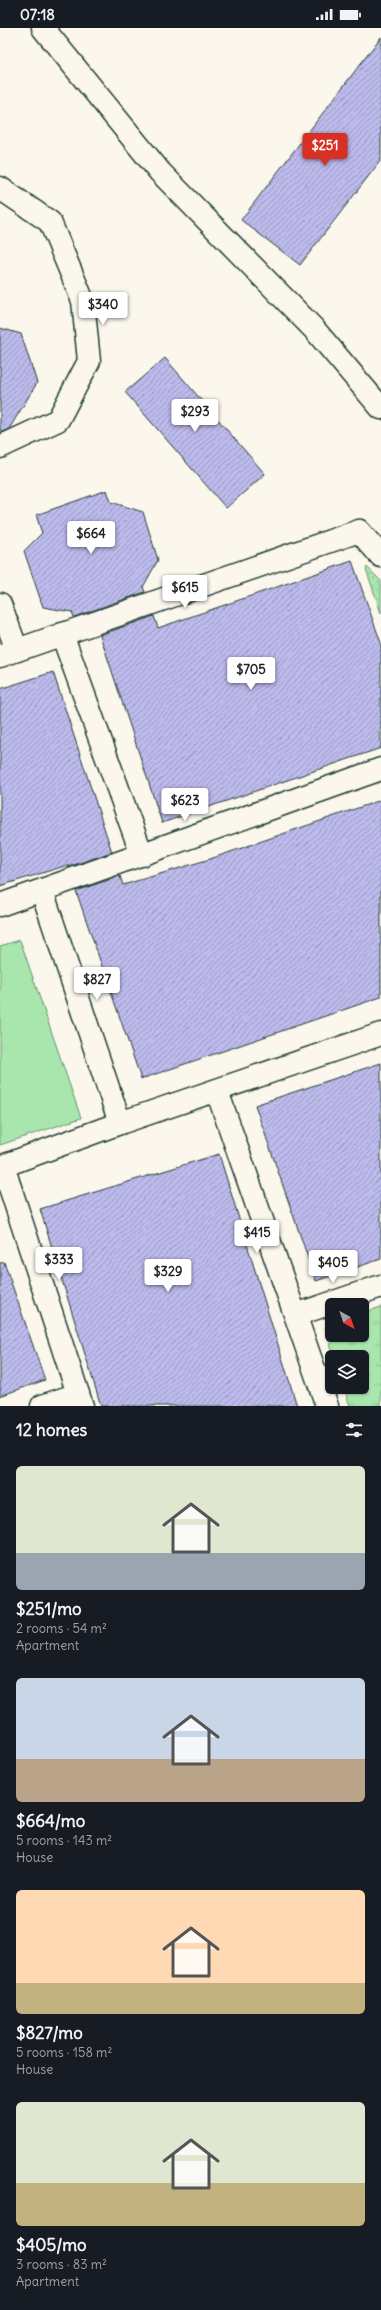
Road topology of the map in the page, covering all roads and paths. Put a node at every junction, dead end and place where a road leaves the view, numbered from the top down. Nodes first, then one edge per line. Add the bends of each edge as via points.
1 (43, 28) edge
2 (0, 188) edge
3 (381, 408) edge
4 (0, 447) edge
5 (381, 556) edge
6 (0, 604) edge
7 (62, 634) junction
8 (9, 653) edge
9 (381, 769) edge
10 (142, 855) junction
11 (42, 890) junction
12 (0, 905) edge
13 (381, 1034) edge
14 (217, 1091) junction
15 (120, 1123) junction
16 (2, 1166) edge
17 (381, 1286) edge
18 (296, 1315) junction
19 (80, 1400) edge
20 (42, 1406) edge
21 (327, 1406) edge

1 - 3 street via 160,172 314,329
2 - 4 street via 50,222 83,301 89,361 58,420
5 - 7 street via 360,531
6 - 8 street
7 - 8 street
7 - 10 street
9 - 10 street
10 - 11 street
11 - 12 street
11 - 15 street
13 - 14 street
14 - 15 street
14 - 18 street
15 - 16 street
16 - 19 street
17 - 18 street
18 - 21 street
19 - 20 street

